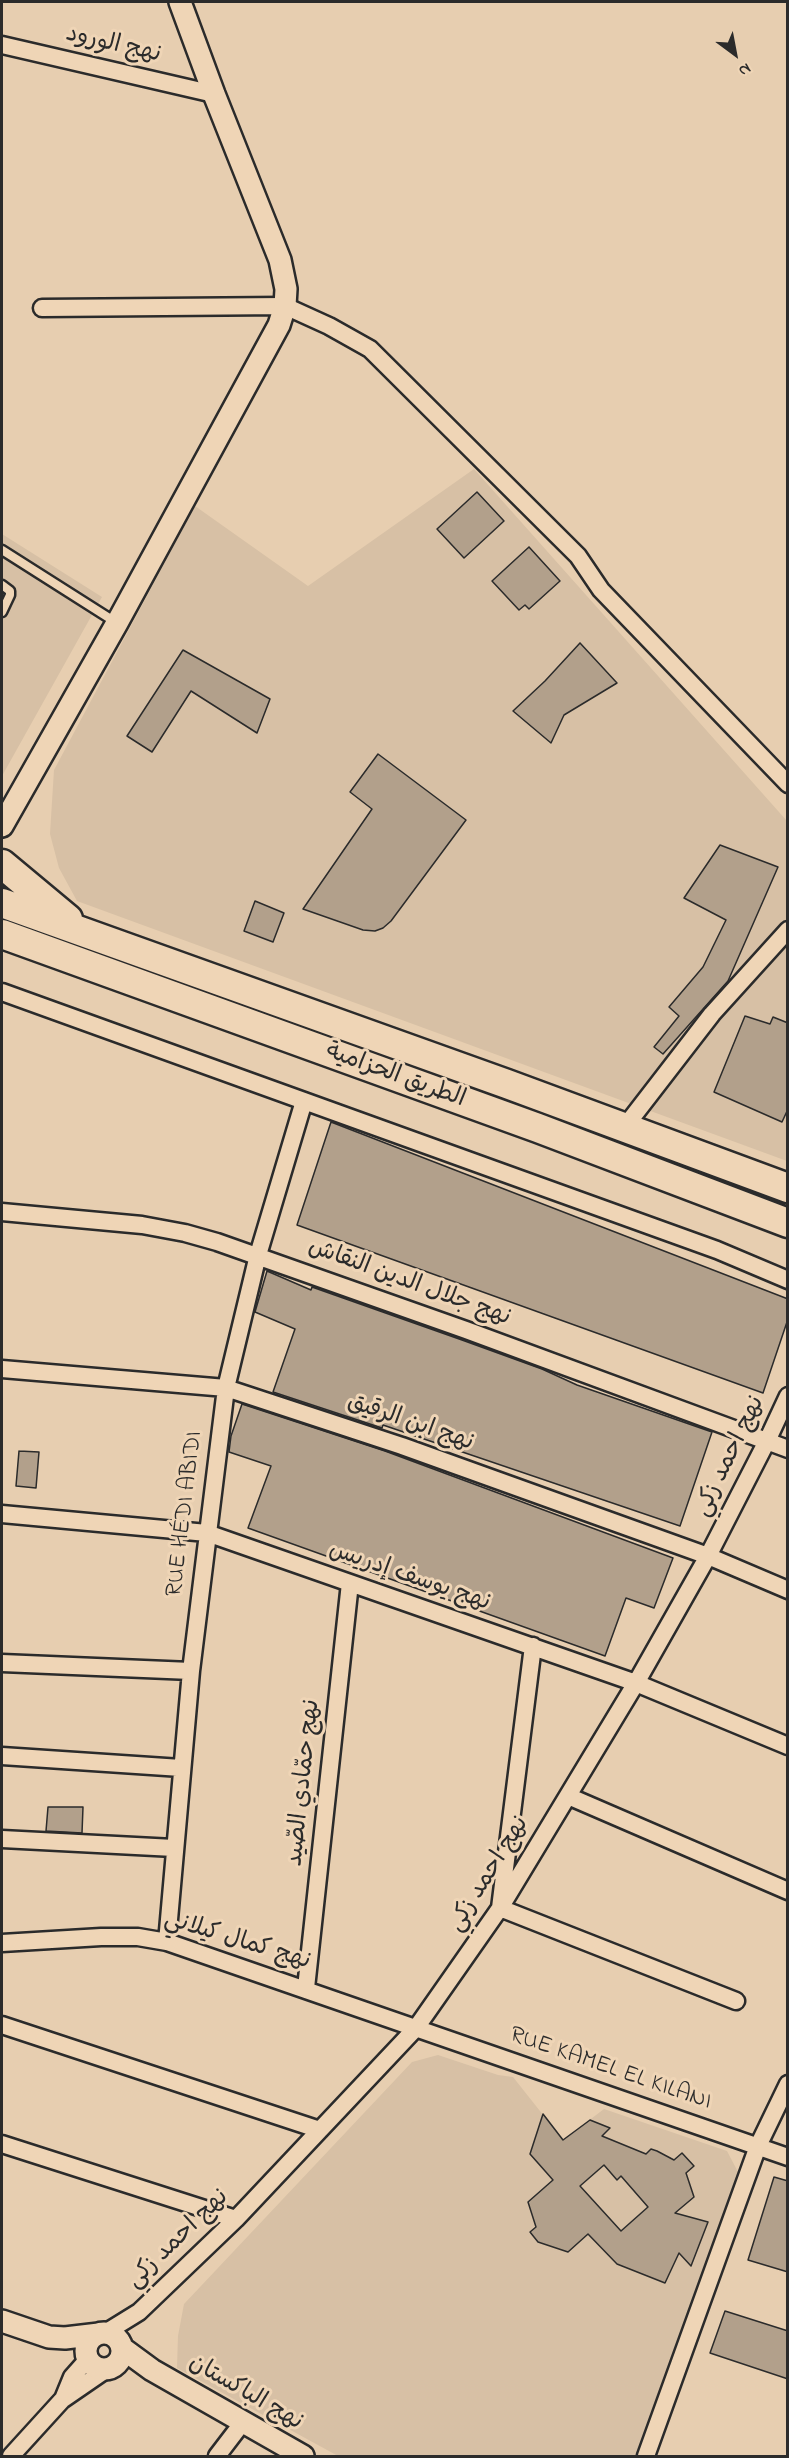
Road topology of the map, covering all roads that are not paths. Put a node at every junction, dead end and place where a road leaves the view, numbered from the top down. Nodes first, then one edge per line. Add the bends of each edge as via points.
1 (180, 2) edge
2 (2, 45) edge
3 (214, 94) junction
4 (285, 306) junction
5 (42, 308) dead end
6 (2, 550) edge
7 (2, 585) edge
8 (2, 612) edge
9 (117, 623) junction
10 (788, 784) edge
11 (2, 826) edge
12 (2, 864) edge
13 (2, 903) edge
14 (788, 930) edge
15 (2, 934) edge
16 (89, 934) junction
17 (2, 992) edge
18 (304, 1101) junction
19 (624, 1128) junction
20 (788, 1188) edge
21 (2, 1212) edge
22 (788, 1223) edge
23 (258, 1255) junction
24 (788, 1280) edge
25 (2, 1368) edge
26 (226, 1388) junction
27 (788, 1396) edge
28 (767, 1441) junction
29 (788, 1449) edge
30 (2, 1514) edge
31 (207, 1533) junction
32 (708, 1556) junction
33 (350, 1583) junction
34 (788, 1590) edge
35 (533, 1646) junction
36 (2, 1663) edge
37 (191, 1671) junction
38 (636, 1683) junction
39 (788, 1746) edge
40 (2, 1756) edge
41 (182, 1768) junction
42 (568, 1796) junction
43 (2, 1839) edge
44 (174, 1848) junction
45 (788, 1892) edge
46 (500, 1908) junction
47 (167, 1942) junction
48 (2, 1943) edge
49 (306, 1988) junction
50 (736, 2001) dead end
51 (2, 2025) edge
52 (416, 2028) junction
53 (788, 2084) edge
54 (320, 2130) junction
55 (2, 2144) edge
56 (758, 2146) junction
57 (788, 2157) edge
58 (236, 2219) junction
59 (2, 2321) edge
60 (49, 2337) junction
61 (111, 2349) junction
62 (87, 2357) junction
63 (62, 2400) junction
64 (243, 2422) junction
65 (11, 2457) edge
66 (217, 2457) edge
67 (303, 2457) edge
68 (646, 2457) edge

1 - 3 street
2 - 3 street, نهج الورود
3 - 4 street via 280,260
4 - 5 street
4 - 9 street via 279,325
4 - 10 street via 351,338 383,361 578,556 601,590
6 - 9 lane
7 - 8 lane via 10,596
9 - 11 street
12 - 16 highway
13 - 16 highway, الطريق الحزامية
14 - 19 street via 712,1014
15 - 22 highway, الطريق الحزامية
16 - 19 highway, الطريق الحزامية
17 - 18 street
18 - 23 street, RUE HÉDI ABIDI
18 - 24 street via 717,1250
19 - 20 highway, الطريق الحزامية
21 - 23 street, نهج جلال الدين النقاش via 142,1225 185,1233
23 - 26 street, RUE HÉDI ABIDI
23 - 28 street, نهج جلال الدين النقاش
25 - 26 street, نهج ابن الرقيق
26 - 31 street, RUE HÉDI ABIDI
26 - 32 street, نهج ابن الرقيق via 402,1446
27 - 28 street, نهج احمد زكي
28 - 29 street, نهج جلال الدين النقاش
28 - 32 street, نهج احمد زكي
30 - 31 street, نهج يوسف إدريس
31 - 33 street, نهج يوسف إدريس
31 - 37 street, RUE HÉDI ABIDI
32 - 34 street, نهج ابن الرقيق
32 - 38 street, نهج احمد زكي
33 - 35 street, نهج يوسف إدريس
33 - 49 street, نهج حمّادي الصّيد
35 - 38 street, نهج يوسف إدريس
35 - 46 street
36 - 37 street
37 - 41 street, RUE HÉDI ABIDI
38 - 39 street, نهج يوسف إدريس
38 - 42 street, نهج احمد زكي
40 - 41 street
41 - 44 street, RUE HÉDI ABIDI
42 - 45 street
42 - 46 street, نهج احمد زكي
43 - 44 street
44 - 47 street, RUE HÉDI ABIDI
46 - 50 street
46 - 52 street, نهج احمد زكي
47 - 48 street, نهج كمال كيلاني via 100,1937
47 - 49 street, نهج كمال كيلاني
49 - 52 street, نهج كمال كيلاني
51 - 54 street
52 - 54 street, نهج احمد زكي
52 - 56 street, RUE KAMEL EL KILANI
53 - 56 street
54 - 58 street, نهج احمد زكي
55 - 58 street
56 - 57 street, RUE KAMEL EL KILANI
56 - 68 street
58 - 61 street, نهج احمد زكي via 139,2312
59 - 60 street, نهج الباكستان
60 - 61 street, نهج الباكستان via 74,2337
60 - 62 street, نهج الباكستان
61 - 62 street via 87,2345
61 - 63 street, نهج احمد زكي
61 - 64 street, نهج الباكستان
62 - 63 street
63 - 65 street
64 - 66 street
64 - 67 street, نهج الباكستان

